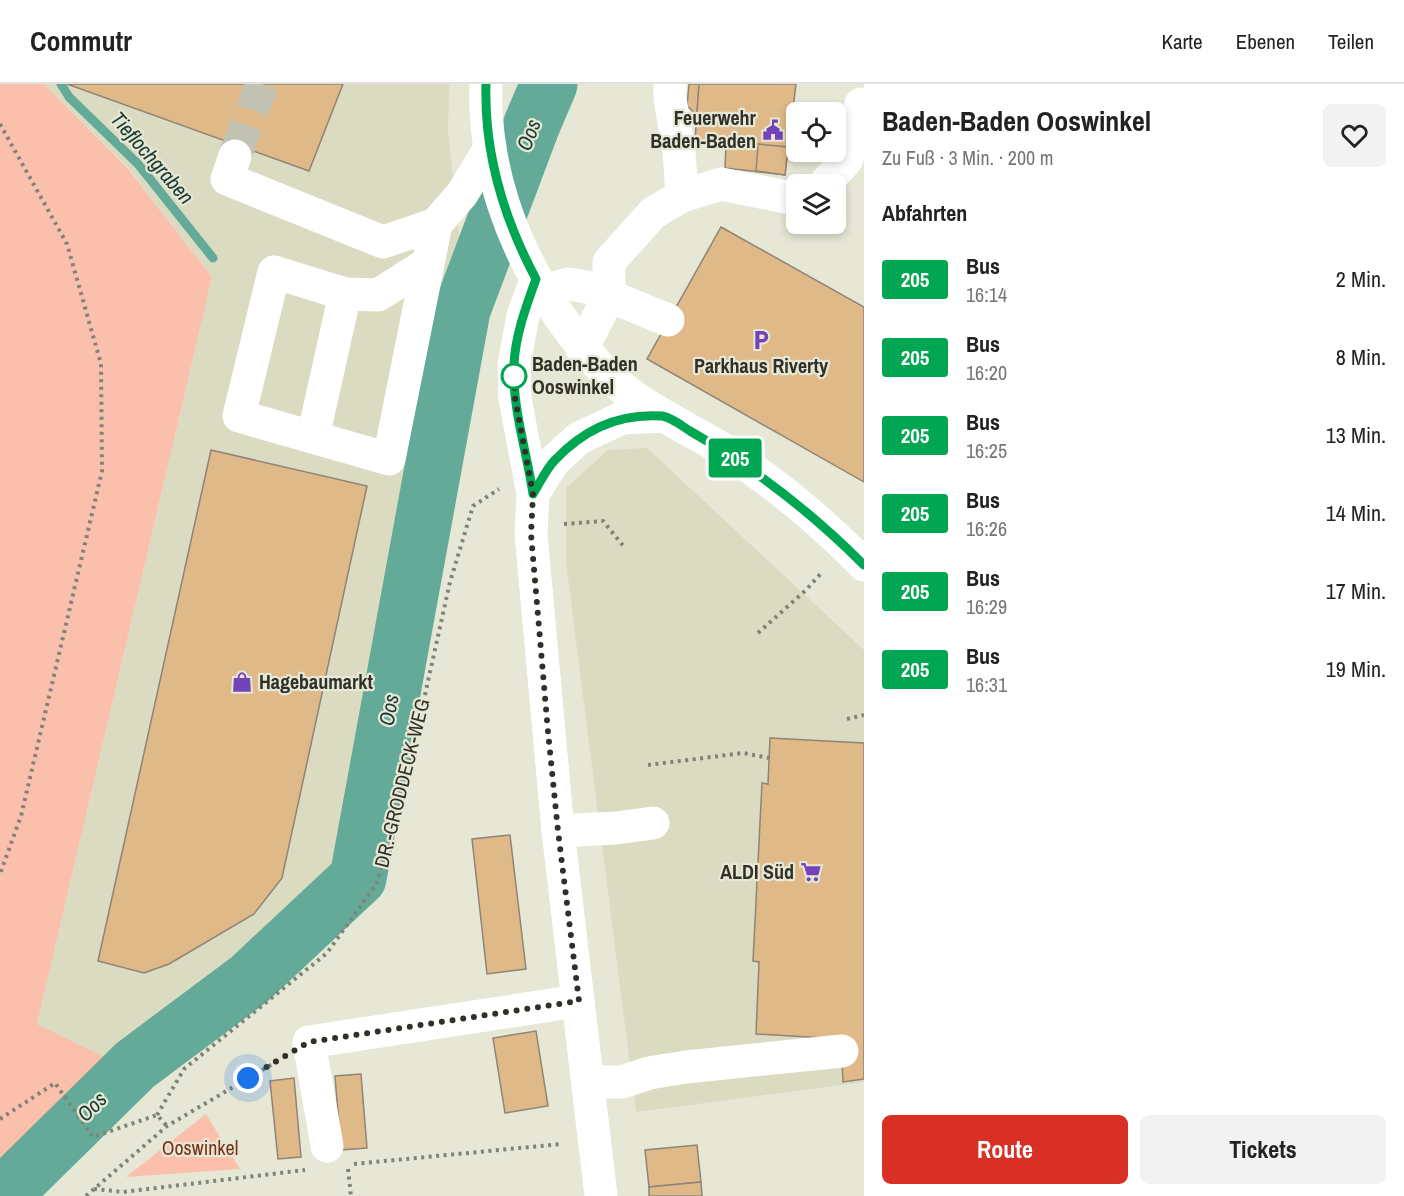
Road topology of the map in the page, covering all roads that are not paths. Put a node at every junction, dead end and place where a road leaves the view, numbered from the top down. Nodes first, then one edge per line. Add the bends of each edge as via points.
1 (486, 84) edge
2 (670, 84) edge
3 (861, 104) dead end
4 (490, 148) junction
5 (235, 156) tunnel mouth
6 (834, 174) edge
7 (682, 195) junction
8 (786, 198) edge
9 (436, 224) junction
10 (427, 264) junction
11 (534, 275) junction
12 (345, 294) junction
13 (609, 296) junction
14 (668, 320) dead end
15 (582, 349) junction
16 (664, 416) junction
17 (313, 438) junction
18 (531, 481) junction
19 (864, 565) edge
20 (653, 823) dead end
21 (558, 831) junction
22 (579, 1001) junction
23 (842, 1051) dead end
24 (588, 1082) junction
25 (337, 1156) road end
26 (601, 1196) edge

1 - 4 street
2 - 7 street
3 - 6 street via 847,159
4 - 9 street via 462,194
4 - 11 street via 505,211
5 - 9 street via 226,179 383,242
7 - 8 street via 721,184
7 - 13 street via 653,213 609,262
9 - 10 street
10 - 12 street via 378,295
10 - 17 street via 389,459
11 - 13 street
11 - 15 street
11 - 18 street via 513,364 515,398
12 - 17 street
12 - 17 street via 274,272 239,416
13 - 14 street
13 - 15 street
15 - 16 street via 622,388
16 - 18 street via 622,418 579,438
16 - 19 street via 771,484
18 - 21 street via 531,534
20 - 21 street
21 - 22 street
22 - 24 street
22 - 25 street via 309,1042
23 - 24 street via 686,1067 622,1082
24 - 26 street

